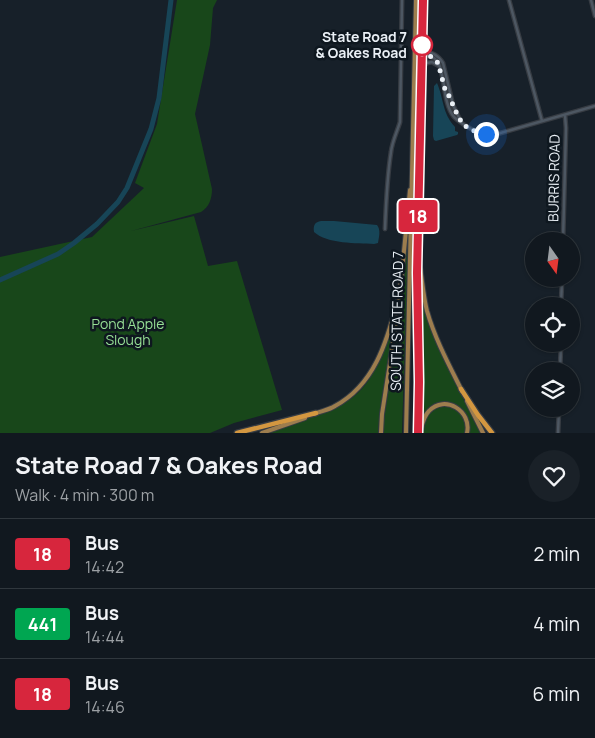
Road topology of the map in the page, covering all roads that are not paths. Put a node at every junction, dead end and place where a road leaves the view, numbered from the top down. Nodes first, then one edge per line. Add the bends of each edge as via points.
1 (402, 0) edge
2 (416, 0) edge
3 (423, 0) edge
4 (509, 0) edge
5 (591, 0) edge
6 (595, 16) edge
7 (415, 52) junction
8 (422, 52) junction
9 (422, 67) junction
10 (440, 67) junction
11 (446, 93) junction
12 (451, 98) junction
13 (595, 106) edge
14 (565, 115) junction
15 (542, 122) junction
16 (462, 123) junction
17 (412, 166) junction
18 (385, 229) dead end
19 (563, 232) edge
20 (418, 248) junction
21 (400, 288) junction
22 (461, 389) junction
23 (316, 413) junction
24 (559, 417) edge
25 (237, 433) edge
26 (262, 433) edge
27 (381, 433) edge
28 (406, 433) edge
29 (419, 433) edge
30 (467, 433) edge
31 (483, 433) edge
32 (492, 433) edge
33 (558, 433) edge

1 - 18 street via 400,122 391,150
2 - 7 main road, SOUTH STATE ROAD 7
3 - 8 main road, SOUTH STATE ROAD 7
4 - 15 street
5 - 6 street
7 - 8 street
7 - 17 main road, SOUTH STATE ROAD 7
8 - 9 main road, SOUTH STATE ROAD 7
8 - 10 street via 435,59
8 - 12 street via 430,52 440,58
9 - 10 street via 432,62
9 - 20 main road, SOUTH STATE ROAD 7
10 - 11 street
11 - 12 street
11 - 16 street via 452,115
12 - 16 street
13 - 14 street
14 - 15 street
14 - 19 street, BURRIS ROAD
15 - 16 street via 496,134 477,132
17 - 21 main road
17 - 28 main road, SOUTH STATE ROAD 7
20 - 22 main road via 424,296 432,326
20 - 29 main road, SOUTH STATE ROAD 7
21 - 23 main road via 392,324 366,380 344,401
21 - 27 main road
22 - 31 main road
22 - 32 highway
23 - 25 highway
23 - 26 main road
24 - 33 street
29 - 30 main road via 429,410 444,404 463,413 468,424

